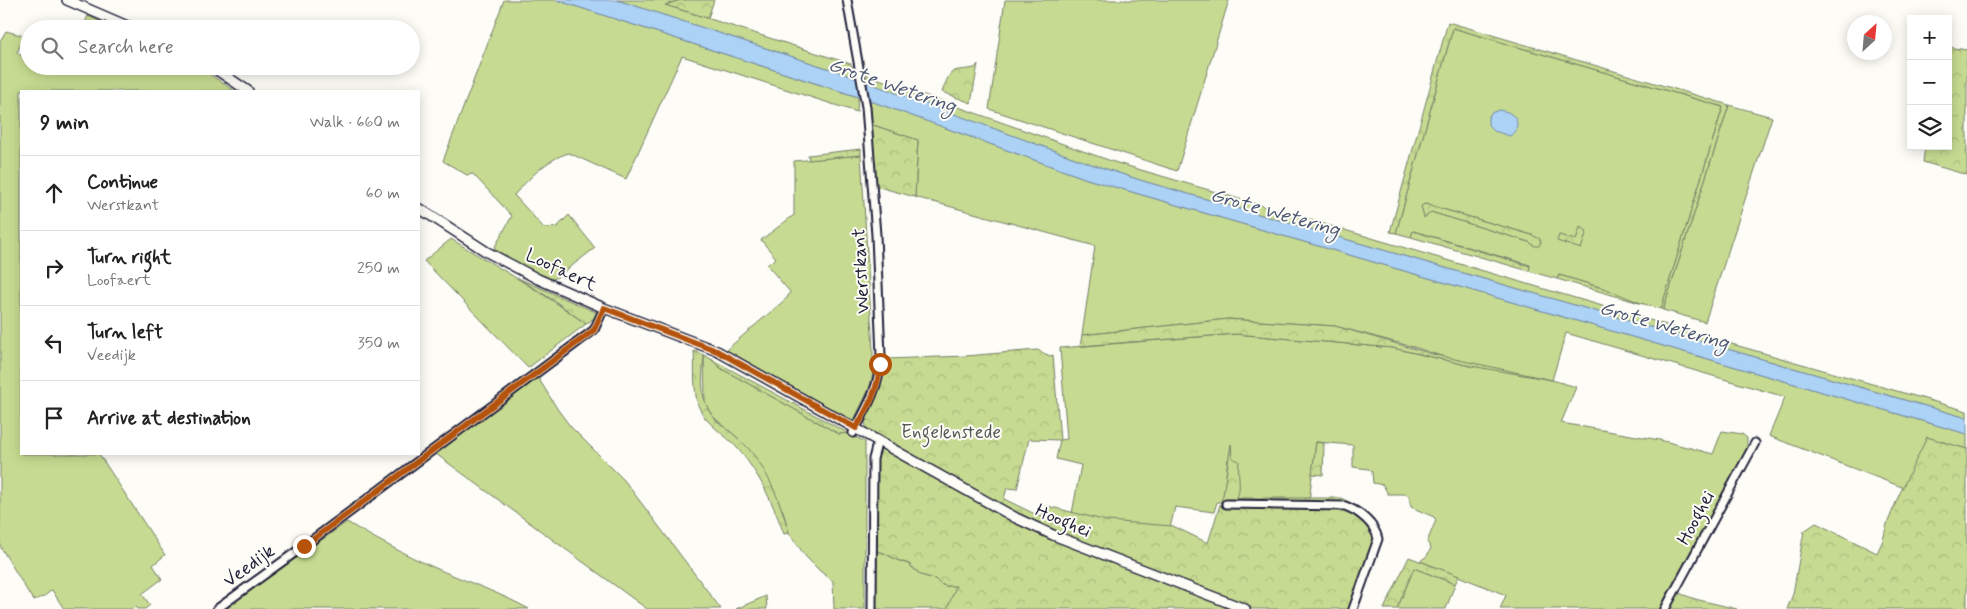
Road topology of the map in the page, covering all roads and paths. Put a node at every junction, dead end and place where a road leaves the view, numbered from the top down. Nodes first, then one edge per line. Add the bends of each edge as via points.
1 (67, 0) edge
2 (847, 0) edge
3 (113, 20) edge
4 (224, 75) edge
5 (247, 90) edge
6 (420, 209) edge
7 (604, 308) junction
8 (855, 431) junction
9 (878, 440) junction
10 (1755, 443) dead end
11 (1226, 504) dead end
12 (216, 609) edge
13 (872, 609) edge
14 (1245, 609) edge
15 (1353, 609) edge
16 (1665, 609) edge

1 - 3 street
2 - 8 street, Werstkant via 866,107 881,356 876,388
4 - 5 street
6 - 7 street, Loofaert via 495,257 538,280
7 - 8 street, Loofaert via 717,351
7 - 12 street, Veedijk via 594,330
8 - 9 street, Loofaert
9 - 13 street via 873,459
9 - 14 street, Hooghei via 1053,536
10 - 16 street, Hooghei
11 - 15 street via 1345,506 1357,510 1377,532 1378,539

